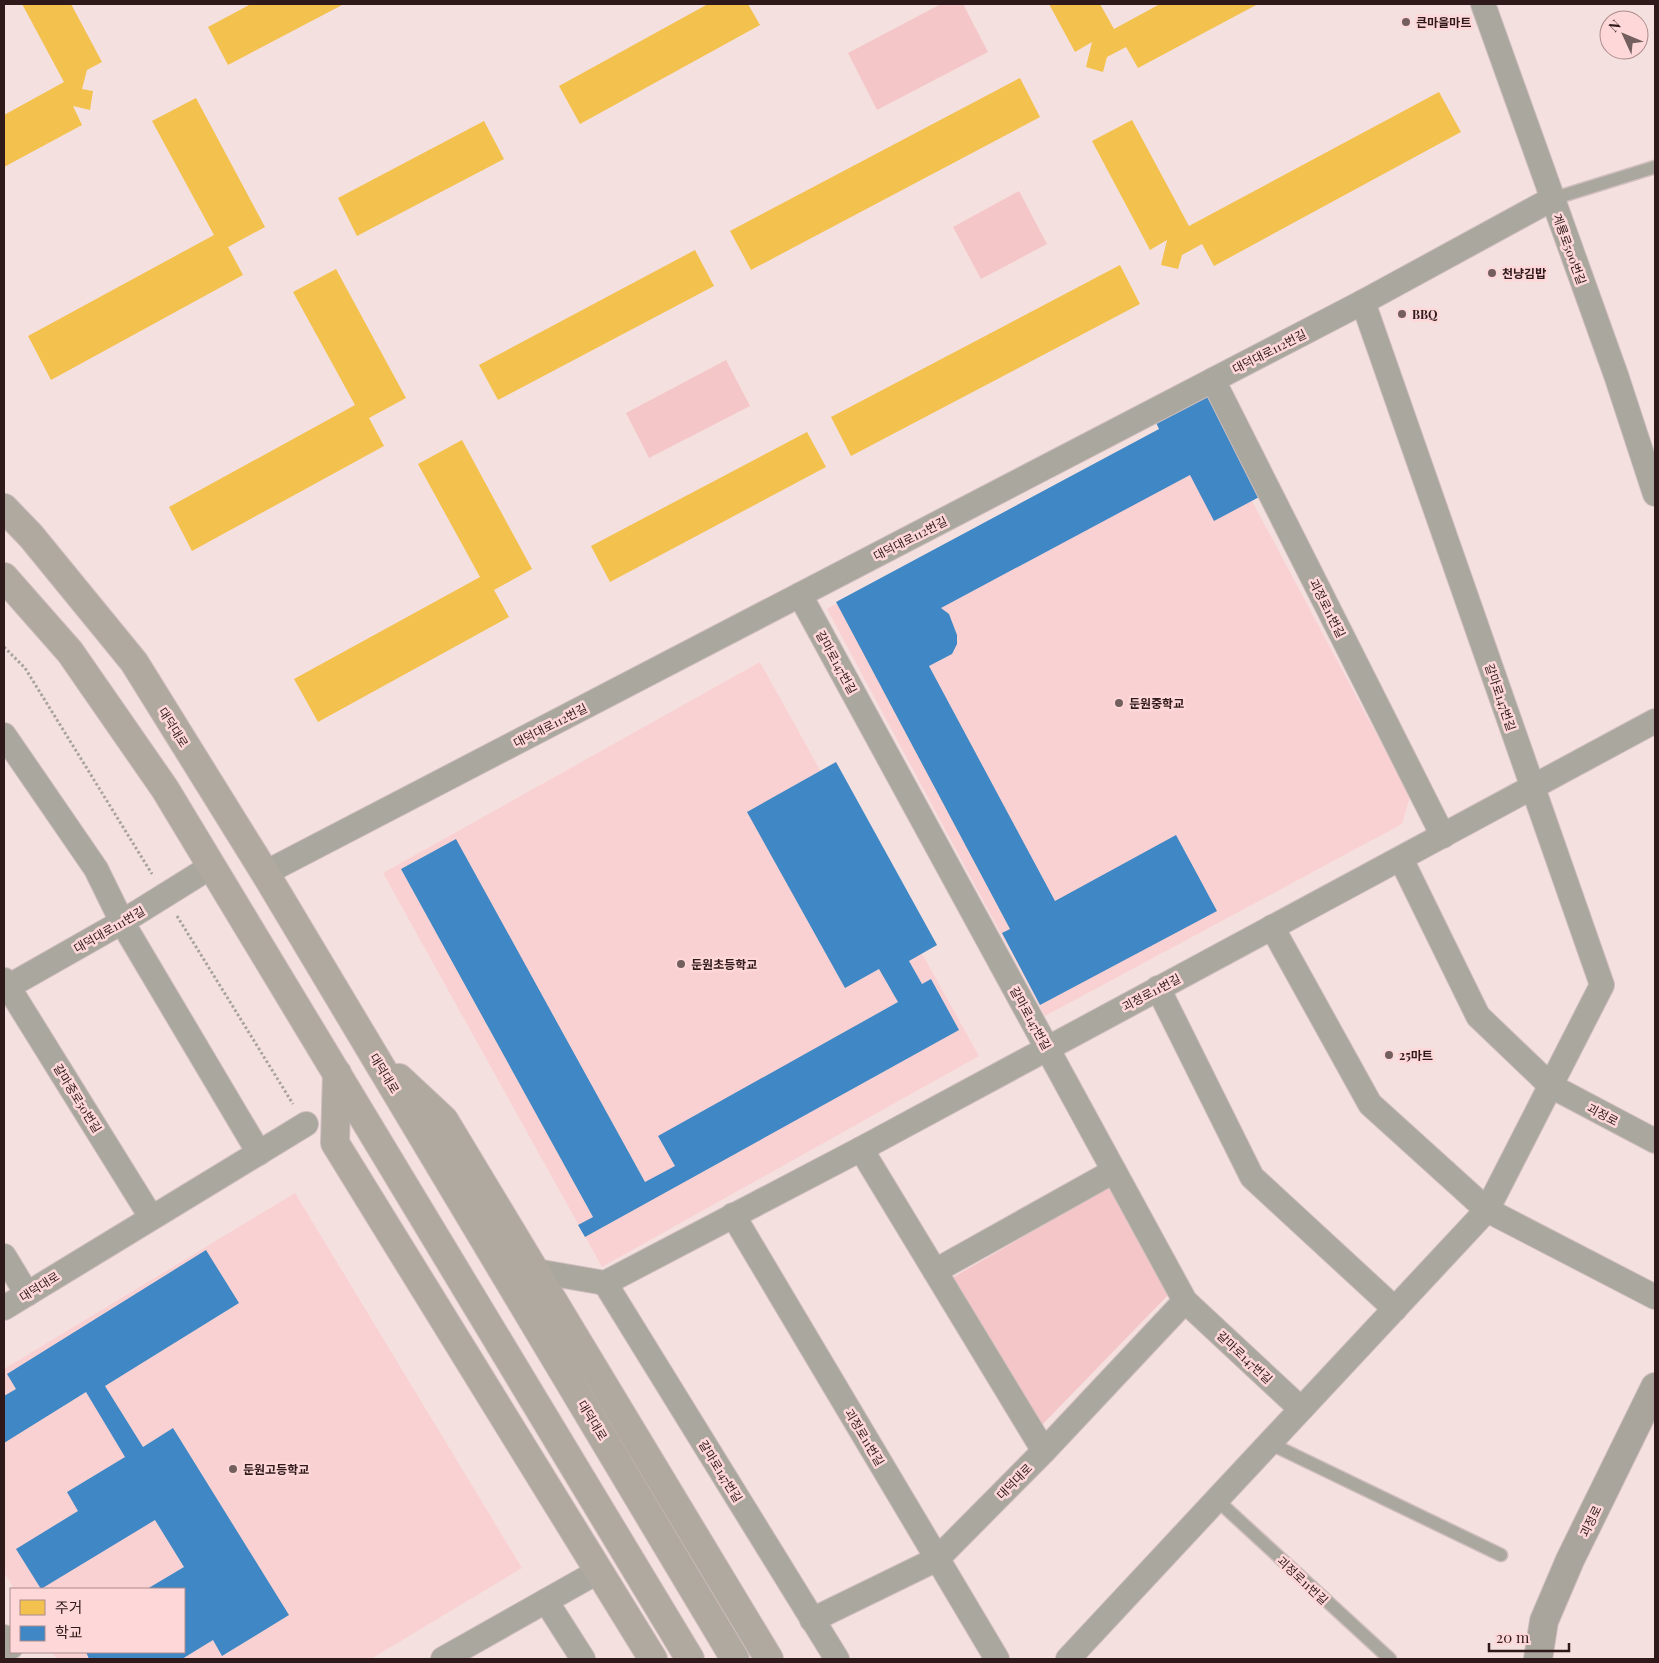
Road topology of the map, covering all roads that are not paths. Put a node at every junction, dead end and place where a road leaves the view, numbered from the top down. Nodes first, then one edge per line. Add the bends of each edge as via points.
1 (1483, 4) edge
2 (1655, 166) edge
3 (1552, 199) junction
4 (1363, 302) junction
5 (1213, 380) junction
6 (1655, 494) edge
7 (4, 508) edge
8 (4, 576) edge
9 (800, 595) junction
10 (1655, 721) edge
11 (4, 735) edge
12 (1533, 788) junction
13 (1443, 836) junction
14 (1401, 859) junction
15 (212, 866) junction
16 (265, 873) junction
17 (122, 922) junction
18 (1272, 927) junction
19 (5, 985) edge
20 (1158, 988) junction
21 (1047, 1047) junction
22 (375, 1056) junction
23 (338, 1073) junction
24 (1551, 1086) junction
25 (306, 1124) dead end
26 (1655, 1141) edge
27 (861, 1149) junction
28 (258, 1153) junction
29 (1114, 1171) junction
30 (1487, 1210) junction
31 (733, 1215) junction
32 (151, 1217) junction
33 (4, 1256) edge
34 (536, 1271) junction
35 (935, 1271) junction
36 (606, 1283) junction
37 (27, 1294) junction
38 (1655, 1297) edge
39 (429, 1298) junction
40 (1185, 1300) junction
41 (4, 1308) edge
42 (1394, 1310) junction
43 (514, 1366) junction
44 (1655, 1387) edge
45 (1301, 1409) junction
46 (1269, 1443) junction
47 (1044, 1451) junction
48 (1217, 1500) junction
49 (1501, 1555) dead end
50 (937, 1560) junction
51 (600, 1571) junction
52 (546, 1601) junction
53 (812, 1620) junction
54 (444, 1659) edge
55 (583, 1659) edge
56 (654, 1659) edge
57 (690, 1659) edge
58 (735, 1659) edge
59 (769, 1659) edge
60 (837, 1659) edge
61 (997, 1659) edge
62 (1068, 1659) edge
63 (1390, 1659) edge
64 (1538, 1659) edge

1 - 3 street, 계룡로500번길
2 - 3 lane
3 - 4 street, 대덕대로112번길
3 - 6 street, 계룡로500번길
4 - 5 street, 대덕대로112번길
4 - 12 street, 갈마로147번길
5 - 9 street, 대덕대로112번길
5 - 13 street, 괴정로11번길
7 - 16 main road, 대덕대로 via 134,662
8 - 15 main road via 70,652 165,789
9 - 16 street, 대덕대로112번길
9 - 21 street, 갈마로147번길
10 - 12 street, 괴정로11번길
11 - 17 street via 96,869
12 - 13 street, 괴정로11번길
12 - 24 street, 갈마로147번길 via 1602,985
13 - 14 street, 괴정로11번길
14 - 18 street, 괴정로11번길
14 - 24 street via 1478,1016
15 - 17 street, 대덕대로111번길
15 - 23 main road
16 - 22 main road, 대덕대로
17 - 19 street, 대덕대로111번길
17 - 28 street
18 - 20 street, 괴정로11번길
18 - 30 street via 1370,1104
19 - 32 street, 갈마중로50번길
20 - 21 street, 괴정로11번길
20 - 42 street via 1252,1177
21 - 27 street, 괴정로11번길
21 - 29 street, 갈마로147번길
22 - 34 main road via 444,1120
22 - 58 main road, 대덕대로
23 - 39 main road via 335,1143
23 - 43 main road
24 - 26 street, 괴정로
24 - 30 street, 갈마로147번길
25 - 28 street, 대덕대로
27 - 31 street, 괴정로11번길
27 - 35 street
28 - 32 street, 대덕대로
29 - 35 street
29 - 40 street, 갈마로147번길
30 - 38 street
30 - 42 street, 갈마로147번길
31 - 36 street, 괴정로11번길
31 - 50 street, 괴정로11번길
32 - 37 street, 대덕대로
33 - 37 street
34 - 36 street
34 - 59 main road
35 - 47 street
36 - 53 street, 갈마로147번길
37 - 41 street, 대덕대로
39 - 43 main road
39 - 51 main road
40 - 45 street, 갈마로147번길
40 - 47 street, 대덕대로
42 - 45 street, 갈마로147번길
43 - 57 main road
44 - 64 main road, 괴정로 via 1570,1560 1544,1621
45 - 46 street, 갈마로147번길
46 - 48 street, 갈마로147번길
46 - 49 lane
47 - 50 street, 대덕대로
48 - 62 street, 갈마로147번길
48 - 63 lane, 괴정로11번길
50 - 53 street, 대덕대로
50 - 61 street, 괴정로11번길
51 - 52 street
51 - 56 main road
52 - 54 street
52 - 55 street
53 - 60 street, 갈마로147번길

